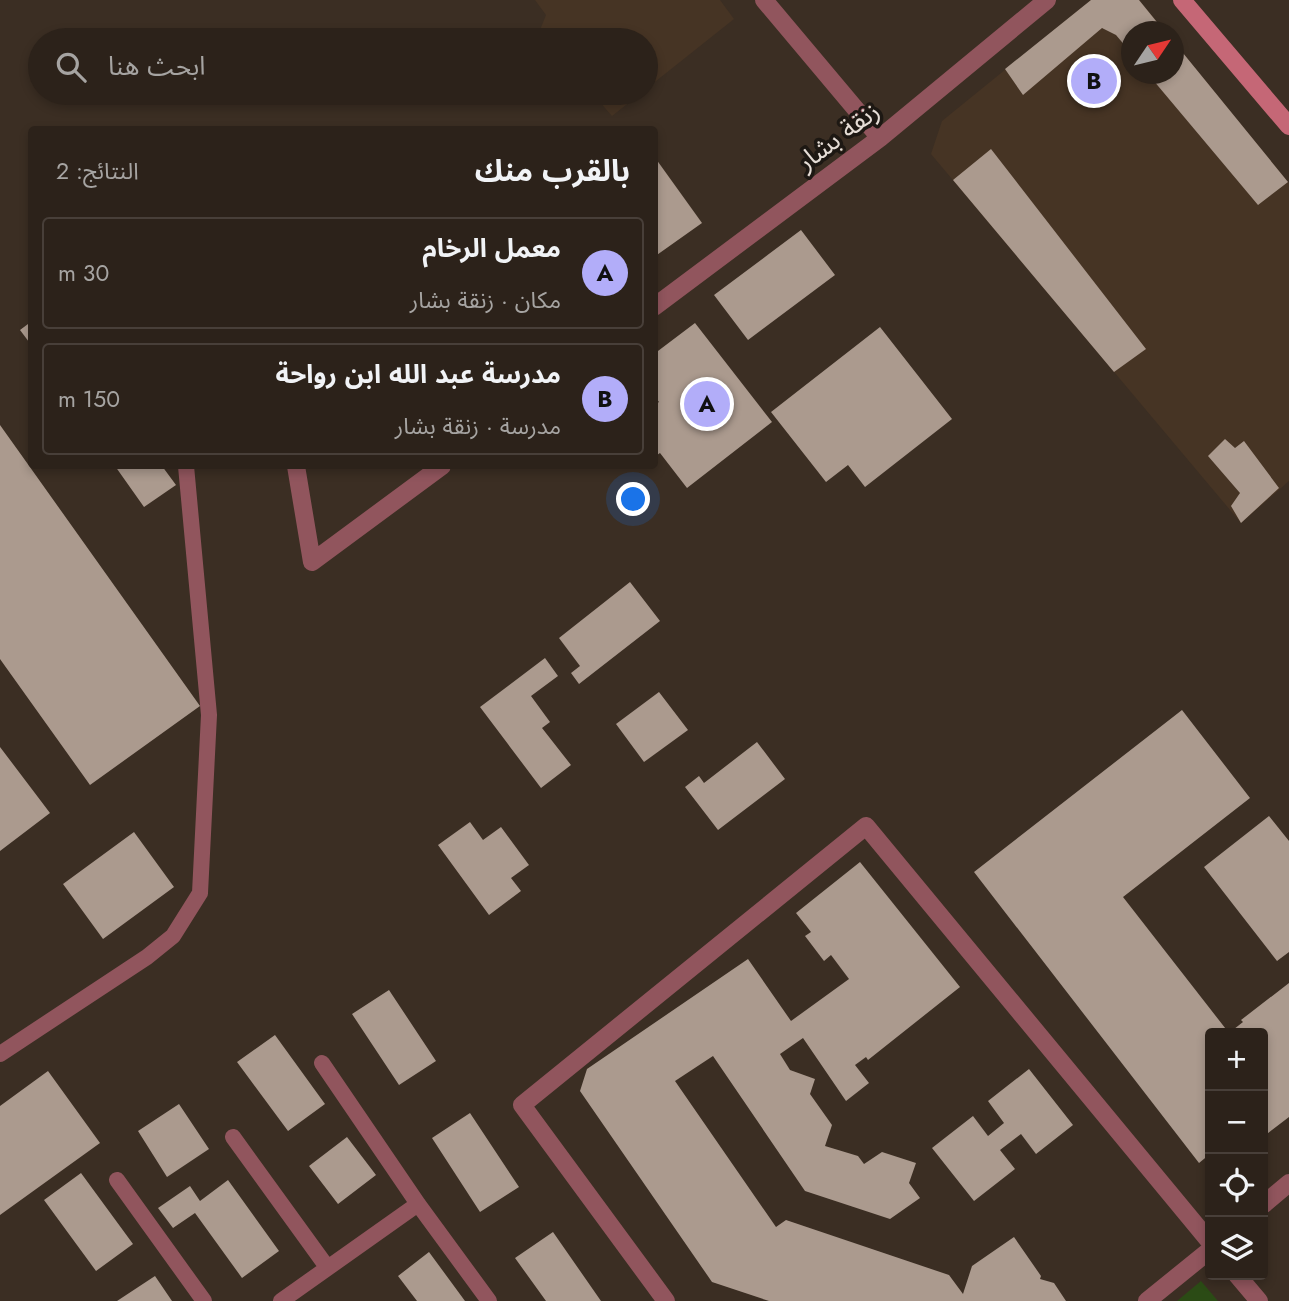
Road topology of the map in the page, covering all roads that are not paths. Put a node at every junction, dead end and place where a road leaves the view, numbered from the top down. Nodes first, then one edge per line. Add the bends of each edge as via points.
1 (764, 0) edge
2 (1047, 0) edge
3 (1182, 0) edge
4 (1289, 126) edge
5 (880, 138) junction
6 (658, 304) edge
7 (186, 469) edge
8 (296, 469) edge
9 (438, 469) edge
10 (0, 1054) edge
11 (322, 1063) dead end
12 (233, 1137) dead end
13 (117, 1180) dead end
14 (1289, 1183) edge
15 (1268, 1202) edge
16 (418, 1204) junction
17 (1205, 1236) edge
18 (1205, 1255) edge
19 (327, 1267) junction
20 (1241, 1280) edge
21 (204, 1301) edge
22 (281, 1301) edge
23 (489, 1301) edge
24 (666, 1301) edge
25 (1147, 1301) edge
26 (1259, 1301) edge

1 - 5 street
2 - 5 street, زنقة بشار
3 - 4 main road
5 - 6 street, زنقة بشار
7 - 10 lane via 209,715 201,893 173,936 147,957
8 - 9 street via 312,562
11 - 16 lane
12 - 19 lane
13 - 21 lane
14 - 15 street
16 - 19 lane
16 - 23 lane
17 - 24 street via 866,826 522,1105
18 - 25 street
19 - 22 lane
20 - 26 street

